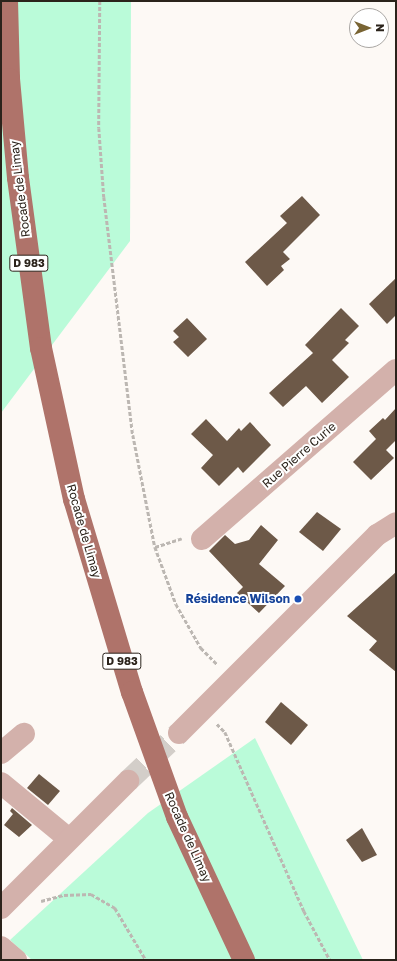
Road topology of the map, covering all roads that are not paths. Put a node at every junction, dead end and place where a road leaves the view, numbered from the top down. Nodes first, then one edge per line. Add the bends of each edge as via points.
1 (7, 1) edge
2 (1, 40) edge
3 (9, 79) junction
4 (396, 370) edge
5 (395, 524) edge
6 (202, 539) dead end
7 (179, 733) tunnel mouth
8 (24, 734) dead end
9 (1, 753) edge
10 (128, 781) tunnel mouth
11 (1, 783) edge
12 (69, 839) junction
13 (1, 908) edge
14 (1, 947) edge
15 (16, 960) edge
16 (244, 960) edge

1 - 3 main road, D 983
2 - 3 main road
3 - 16 main road, Rocade de Limay / D 983 via 18,178 41,348 74,499 132,692 177,817
4 - 6 street, Rue Pierre Curie
5 - 7 street via 377,535
8 - 9 street
10 - 12 street
11 - 12 street
12 - 13 street
14 - 15 street

